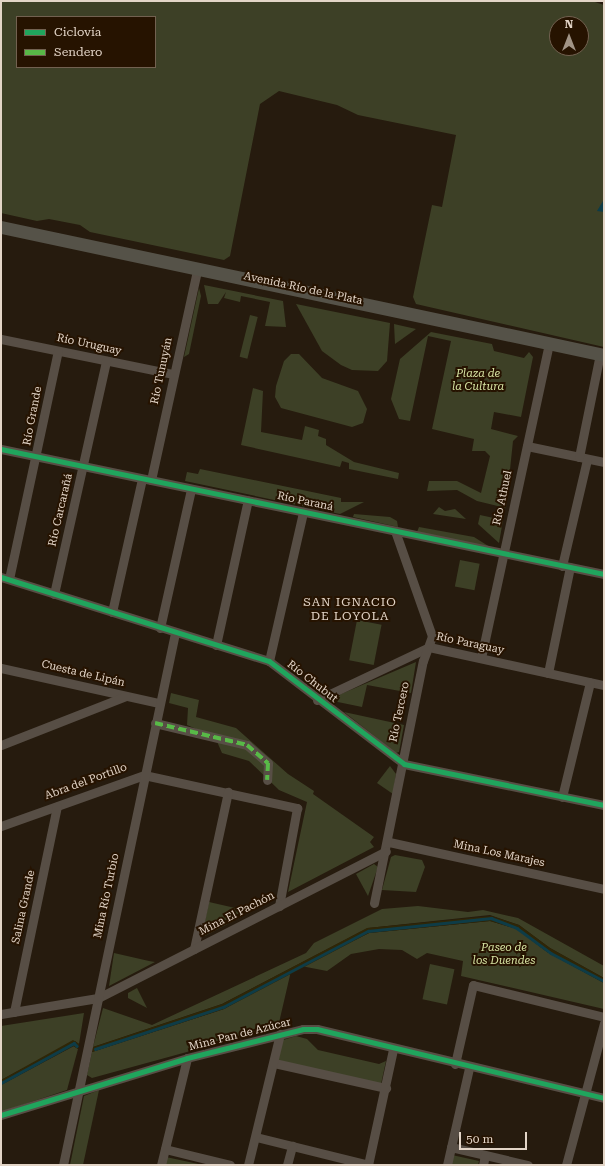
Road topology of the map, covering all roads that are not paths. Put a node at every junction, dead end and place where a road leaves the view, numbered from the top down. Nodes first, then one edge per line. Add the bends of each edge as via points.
1 (1, 227) edge
2 (198, 267) junction
3 (1, 339) edge
4 (549, 343) junction
5 (58, 350) junction
6 (602, 354) edge
7 (106, 361) junction
8 (173, 374) junction
9 (526, 446) junction
10 (1, 449) edge
11 (37, 457) junction
12 (583, 458) junction
13 (604, 462) edge
14 (84, 466) junction
15 (147, 479) junction
16 (191, 488) junction
17 (248, 500) junction
18 (303, 512) junction
19 (395, 531) junction
20 (504, 554) junction
21 (566, 567) junction
22 (604, 574) edge
23 (5, 578) edge
24 (54, 594) junction
25 (112, 612) junction
26 (160, 628) junction
27 (175, 632) junction
28 (216, 645) junction
29 (429, 647) junction
30 (481, 658) junction
31 (269, 661) junction
32 (1, 668) edge
33 (548, 673) junction
34 (590, 682) junction
35 (604, 685) edge
36 (127, 696) junction
37 (317, 700) junction
38 (159, 703) junction
39 (155, 723) junction
40 (1, 745) edge
41 (404, 764) junction
42 (144, 775) junction
43 (267, 780) dead end
44 (228, 792) junction
45 (562, 797) junction
46 (604, 805) edge
47 (57, 806) junction
48 (1, 826) edge
49 (389, 842) junction
50 (386, 851) junction
51 (604, 889) edge
52 (374, 903) dead end
53 (279, 906) junction
54 (194, 949) junction
55 (98, 998) junction
56 (14, 1012) junction
57 (1, 1014) edge
58 (604, 1017) edge
59 (604, 1023) edge
60 (280, 1034) junction
61 (393, 1050) junction
62 (187, 1058) junction
63 (274, 1063) junction
64 (455, 1064) junction
65 (469, 1068) junction
66 (386, 1088) junction
67 (78, 1090) junction
68 (586, 1094) junction
69 (604, 1098) edge
70 (1, 1115) edge
71 (256, 1137) junction
72 (292, 1146) junction
73 (451, 1147) junction
74 (165, 1150) junction
75 (485, 1155) junction
76 (209, 1162) edge
77 (63, 1165) edge
78 (161, 1165) edge
79 (230, 1165) edge
80 (248, 1165) edge
81 (287, 1165) edge
82 (368, 1165) edge
83 (447, 1165) edge
84 (483, 1165) edge
85 (528, 1165) edge
86 (566, 1165) edge

1 - 2 main road, Avenida Río de la Plata
2 - 4 main road, Avenida Río de la Plata
2 - 8 street, Río Tunuyán
3 - 5 street, Río Uruguay
4 - 6 main road, Avenida Río de la Plata
4 - 9 street, Río Athuel
5 - 7 street, Río Uruguay
5 - 11 street, Río Grande
6 - 12 street
7 - 8 street, Río Uruguay
7 - 14 street, Río Carcarañá
8 - 15 street, Río Tunuyán
9 - 12 street
9 - 20 street, Río Athuel
10 - 11 street, Río Paraná
11 - 14 street, Río Paraná
11 - 23 street, Río Grande
12 - 13 street
12 - 21 street
14 - 15 street, Río Paraná
14 - 24 street, Río Carcarañá
15 - 16 street, Río Paraná
15 - 25 street, Río Tunuyán
16 - 17 street, Río Paraná
16 - 26 street
17 - 18 street, Río Paraná
17 - 28 street
18 - 19 street, Río Paraná
18 - 31 street
19 - 20 street, Río Paraná
19 - 29 street, Río Tercero via 430,627
20 - 21 street, Río Paraná
20 - 30 street, Río Athuel
21 - 22 street, Río Paraná
21 - 33 street
23 - 24 street, Río Chubut
24 - 25 street, Río Chubut
25 - 26 street, Río Chubut
26 - 27 street, Río Chubut
27 - 28 street, Río Chubut
27 - 38 street, Mina Río Turbio
28 - 31 street, Río Chubut
29 - 30 street, Río Paraguay
29 - 37 street, Río Paraguay
29 - 41 street, Río Tercero via 410,723
30 - 33 street, Río Paraguay
31 - 37 street, Río Chubut
32 - 36 street, Cuesta de Lipán
33 - 34 street, Río Paraguay
34 - 35 street, Río Paraguay
34 - 45 street
36 - 38 street, Cuesta de Lipán
36 - 40 street
37 - 41 street, Río Chubut
38 - 39 street, Mina Río Turbio
39 - 42 street, Mina Río Turbio
39 - 43 street via 247,745 268,763
41 - 45 street, Río Chubut
41 - 49 street, Río Tercero
42 - 44 street, Abra del Portillo
42 - 47 street, Abra del Portillo
42 - 55 street, Mina Río Turbio
44 - 53 street, Abra del Portillo via 297,808
44 - 54 street
45 - 46 street, Río Chubut
47 - 48 street, Abra del Portillo
47 - 56 street, Salina Grande
49 - 50 street, Río Tercero
49 - 51 street, Mina Los Marajes
50 - 52 street, Río Tercero
50 - 53 street, Mina El Pachón
53 - 54 street, Mina El Pachón
54 - 55 street, Mina El Pachón
55 - 56 street, Mina El Pachón
55 - 67 street, Mina Río Turbio
56 - 57 street, Mina El Pachón
58 - 64 street via 473,985
59 - 68 street
60 - 61 street, Mina Pan de Azúcar via 317,1029
60 - 62 street, Mina Pan de Azúcar
60 - 63 street
61 - 64 street, Mina Pan de Azúcar
61 - 66 street
62 - 67 street, Mina Pan de Azúcar
62 - 74 street
63 - 66 street
63 - 71 street
64 - 65 street, Mina Pan de Azúcar
65 - 68 street, Mina Pan de Azúcar
65 - 73 street
66 - 82 street
67 - 70 street, Mina Pan de Azúcar
67 - 77 street, Mina Río Turbio
68 - 69 street, Mina Pan de Azúcar
68 - 86 street
71 - 72 street
71 - 80 street
72 - 81 street
72 - 82 street
73 - 75 street
73 - 83 street
74 - 76 street
74 - 78 street
75 - 84 street
75 - 85 street
76 - 79 street

